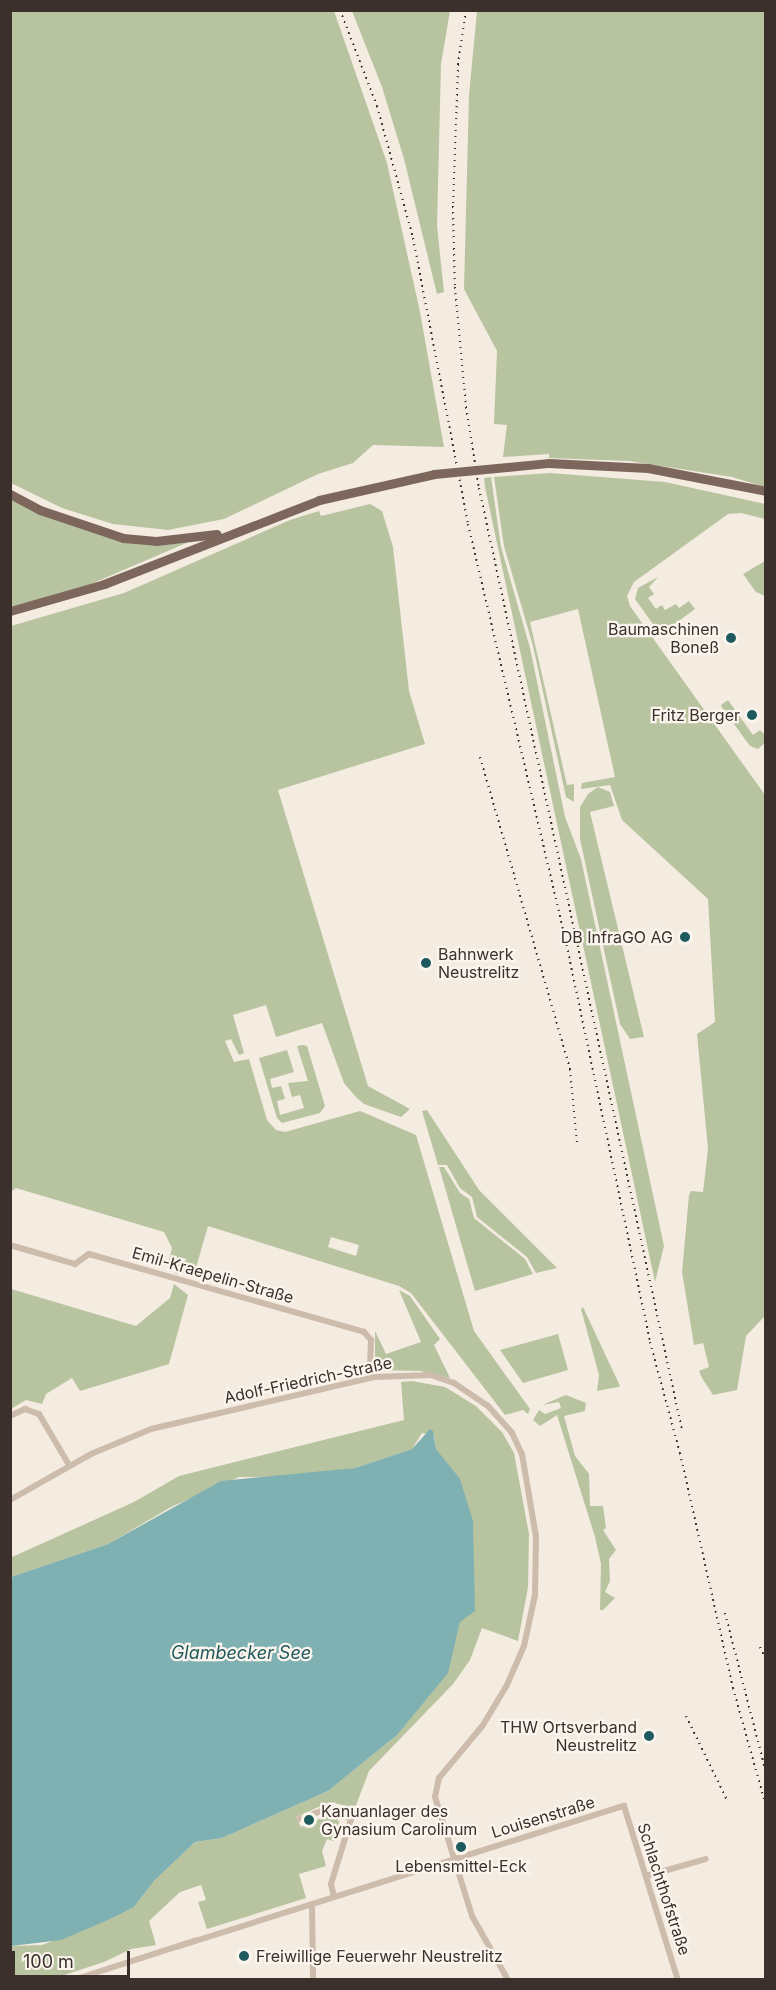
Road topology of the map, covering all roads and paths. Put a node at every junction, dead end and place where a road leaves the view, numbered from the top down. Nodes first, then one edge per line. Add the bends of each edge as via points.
1 (765, 491) edge
2 (10, 494) edge
3 (232, 531) junction
4 (10, 611) edge
5 (10, 1245) edge
6 (370, 1378) junction
7 (10, 1416) edge
8 (69, 1465) junction
9 (12, 1496) edge
10 (624, 1806) joint
11 (298, 1819) dead end
12 (705, 1859) dead end
13 (453, 1860) junction
14 (646, 1876) junction
15 (334, 1897) junction
16 (312, 1904) junction
17 (73, 1980) edge
18 (313, 1980) edge
19 (508, 1980) edge
20 (678, 1980) edge

1 - 3 main road, bridge via 648,468 549,463 434,474 320,500
2 - 3 main road via 40,510 123,537 156,541
3 - 4 main road via 104,584
5 - 6 street, Emil-Kraepelin-Straße via 75,1264 89,1254 364,1332 371,1340
6 - 8 street, Adolf-Friedrich-Straße via 167,1424
6 - 13 street, Adolf-Friedrich-Straße via 420,1374 442,1378 469,1391 497,1415 516,1439 528,1482 536,1536 536,1575 524,1646 492,1713 443,1772 435,1790
7 - 8 street via 25,1409 39,1414
8 - 9 street, Adolf-Friedrich-Straße
10 - 13 street, Louisenstraße
10 - 14 street, Schlachthofstraße
11 - 15 street via 330,1808 351,1819 331,1884
12 - 14 street
13 - 15 street, Louisenstraße
13 - 19 street via 479,1932
14 - 20 street, Schlachthofstraße
15 - 16 street, Louisenstraße
16 - 17 street, Louisenstraße
16 - 18 street

